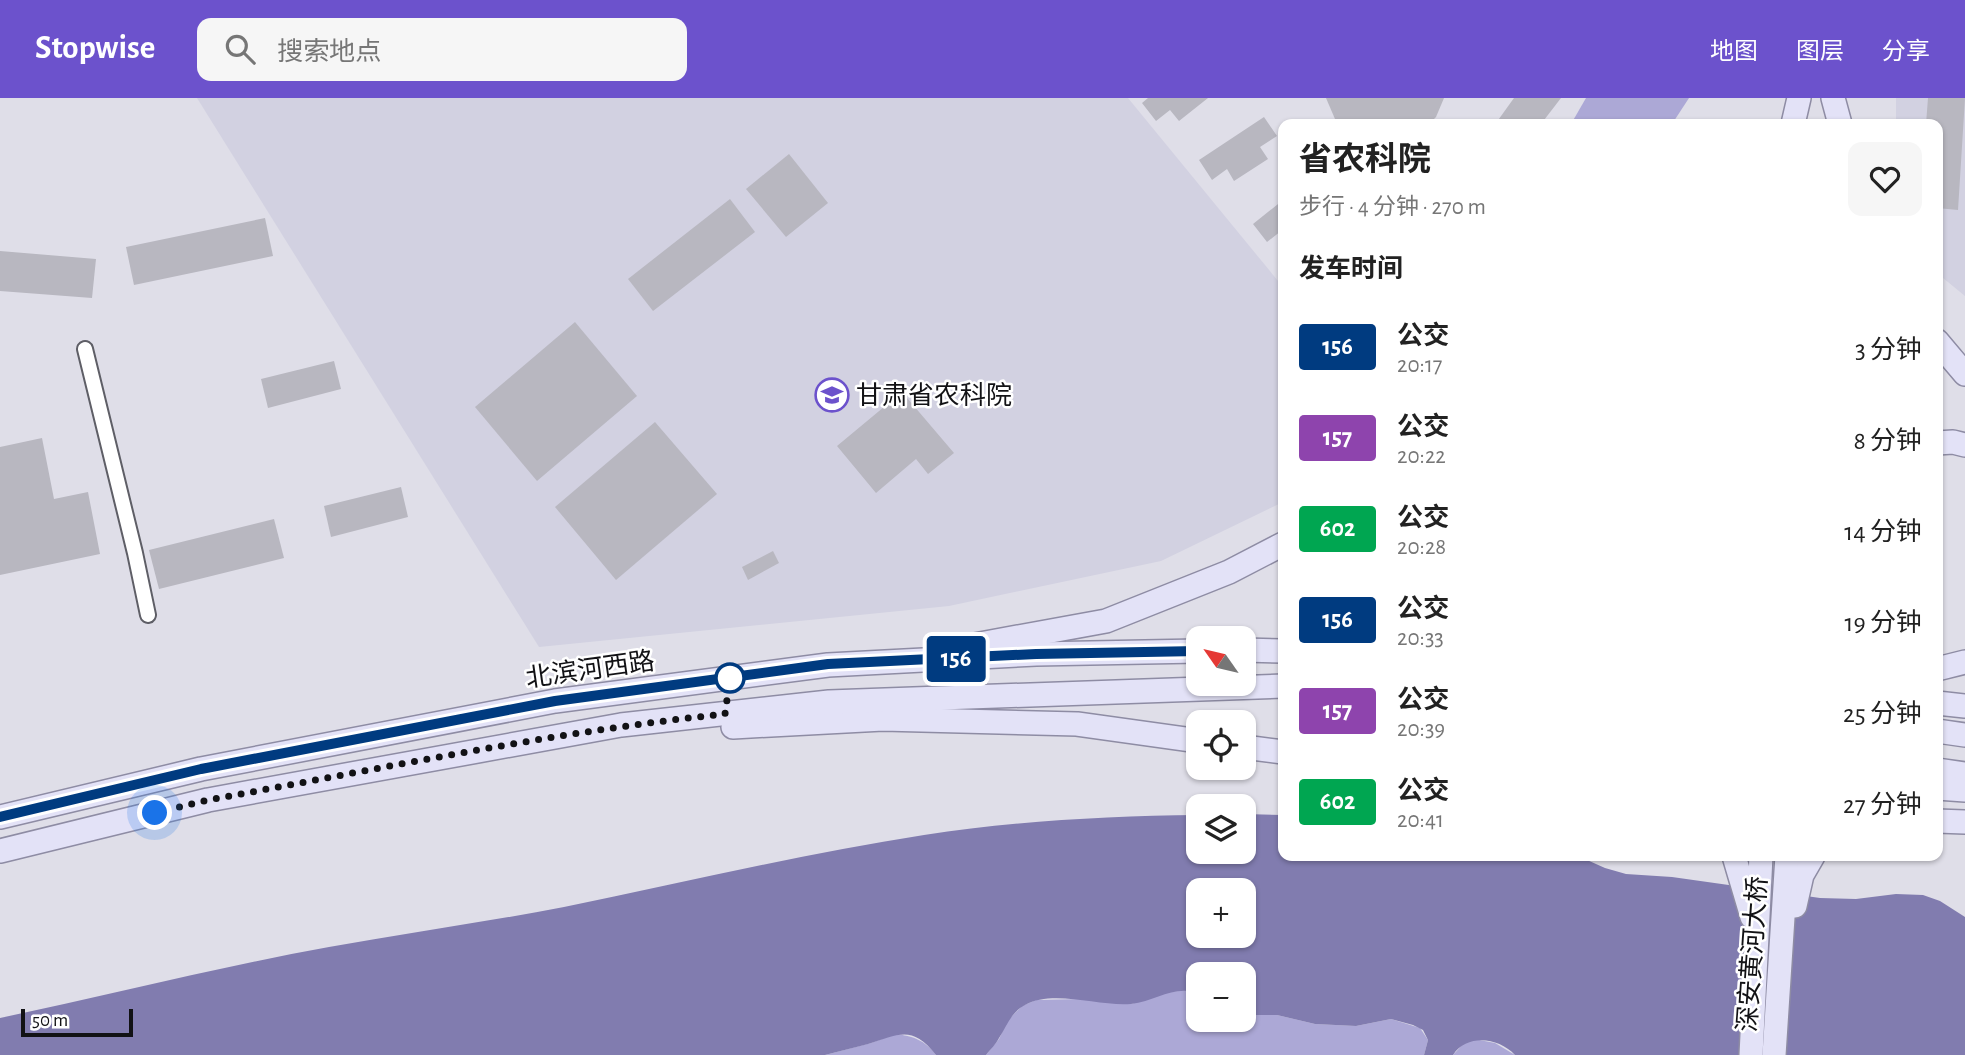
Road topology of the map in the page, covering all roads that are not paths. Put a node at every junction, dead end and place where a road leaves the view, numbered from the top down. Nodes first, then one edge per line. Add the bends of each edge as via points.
1 (1799, 98) edge
2 (1809, 98) edge
3 (1833, 98) edge
4 (1794, 119) edge
5 (1807, 119) edge
6 (1832, 119) edge
7 (1839, 119) edge
8 (1943, 331) edge
9 (1943, 348) edge
10 (85, 349) dead end
11 (1965, 354) edge
12 (1965, 374) edge
13 (1943, 443) edge
14 (1965, 445) edge
15 (1278, 547) edge
16 (148, 615) dead end
17 (1256, 650) edge
18 (1186, 651) edge
19 (1278, 651) edge
20 (880, 662) junction
21 (1965, 662) edge
22 (1943, 668) edge
23 (1278, 686) edge
24 (1943, 704) edge
25 (1965, 706) edge
26 (621, 725) junction
27 (1943, 732) edge
28 (1965, 734) edge
29 (1186, 739) edge
30 (1256, 749) edge
31 (1278, 751) edge
32 (1943, 771) edge
33 (1965, 774) edge
34 (1943, 788) edge
35 (1965, 790) edge
36 (0, 817) edge
37 (1943, 821) edge
38 (1965, 821) edge
39 (0, 851) edge
40 (1735, 861) edge
41 (1761, 861) edge
42 (1787, 861) edge
43 (1810, 861) edge
44 (1757, 937) junction
45 (1779, 977) junction
46 (1751, 1055) edge
47 (1774, 1055) edge

1 - 4 main road
2 - 5 main road
3 - 6 main road
3 - 7 main road
8 - 11 main road
9 - 12 main road
10 - 16 street
13 - 14 main road
15 - 20 main road via 1229,572 1106,621
17 - 19 main road
18 - 20 main road, 北滨河西路
20 - 36 main road, 北滨河西路 via 828,664 555,701 201,769
21 - 22 main road
23 - 26 main road via 829,702
24 - 25 main road
26 - 29 main road via 691,729 883,719 1077,724
26 - 39 main road via 208,800
27 - 28 main road
30 - 31 main road
32 - 33 main road
34 - 35 main road
37 - 38 main road
40 - 44 main road
41 - 44 main road, 深安黄河大桥
42 - 45 main road, 深安黄河大桥
43 - 45 main road via 1802,876
44 - 46 main road, 深安黄河大桥
45 - 47 main road, 深安黄河大桥

